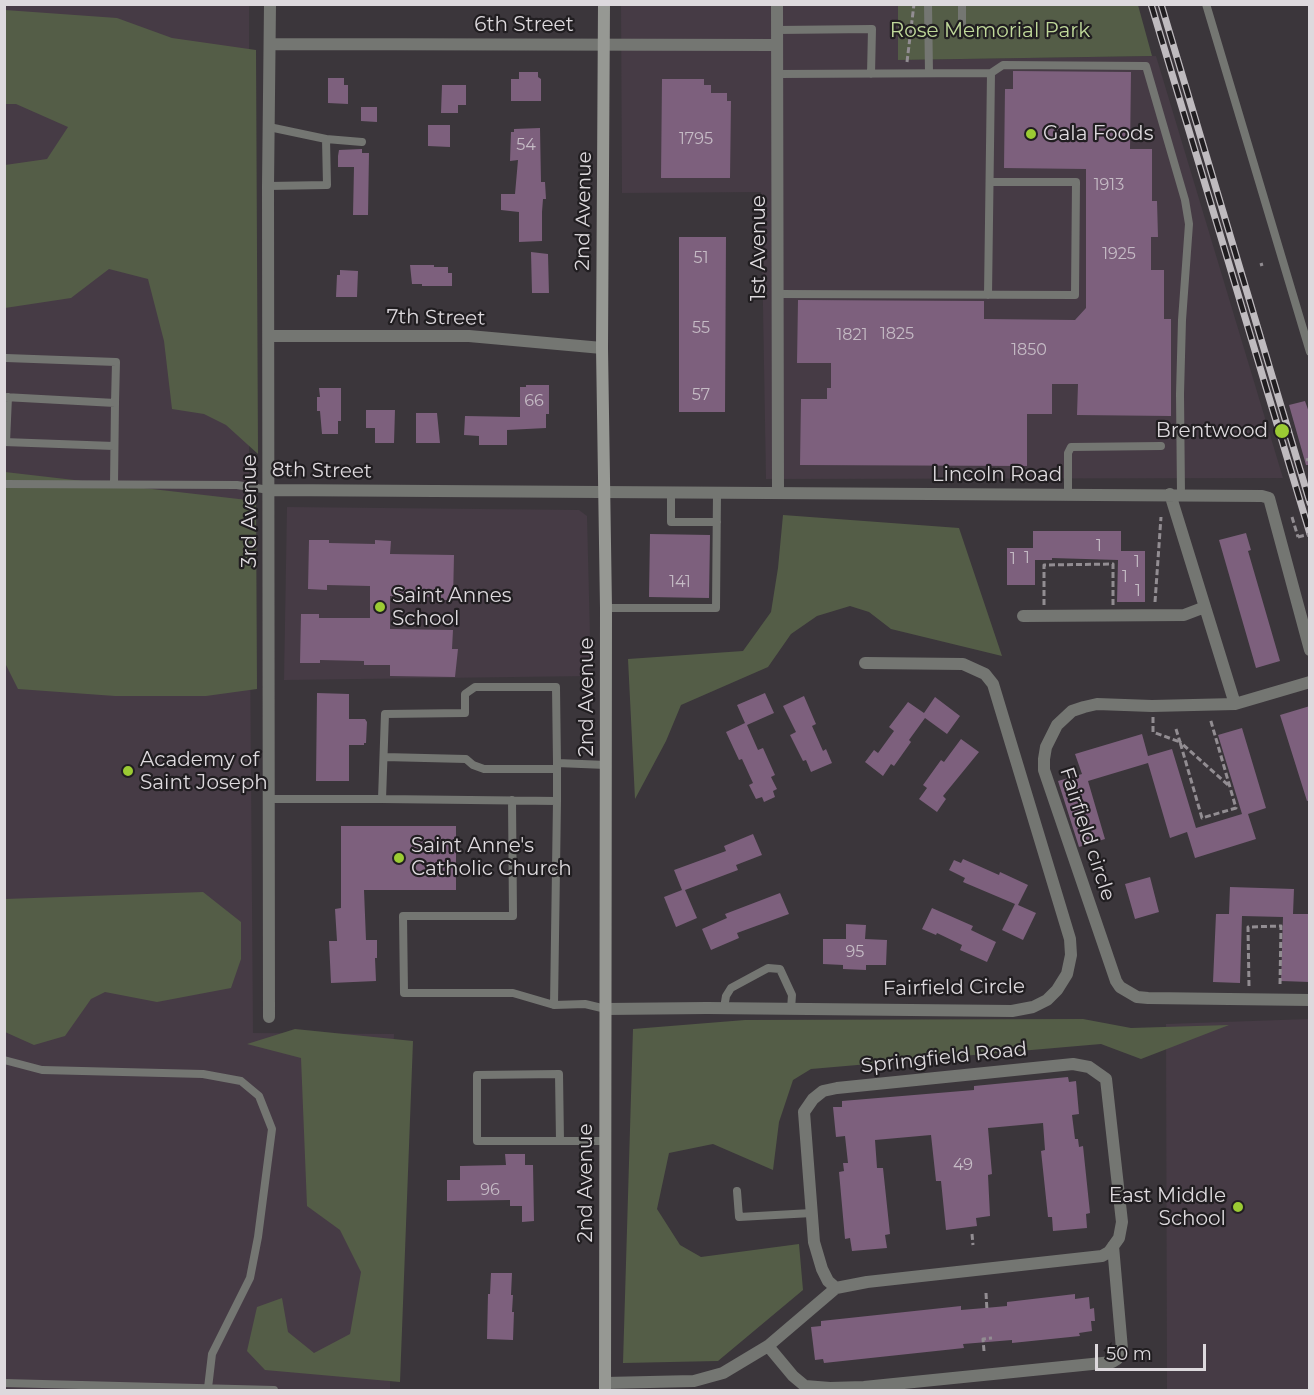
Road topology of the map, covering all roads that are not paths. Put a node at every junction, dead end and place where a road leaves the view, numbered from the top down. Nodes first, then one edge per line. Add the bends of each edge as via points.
1 (270, 4) edge
2 (604, 4) edge
3 (777, 4) edge
4 (928, 4) edge
5 (962, 4) edge
6 (1206, 4) edge
7 (962, 28) dead end
8 (777, 30) junction
9 (270, 44) junction
10 (605, 45) junction
11 (777, 45) junction
12 (929, 73) junction
13 (992, 73) junction
14 (778, 74) junction
15 (871, 74) junction
16 (269, 127) junction
17 (326, 139) junction
18 (362, 142) dead end
19 (990, 182) junction
20 (268, 186) junction
21 (778, 294) junction
22 (988, 295) junction
23 (270, 336) junction
24 (602, 348) junction
25 (1310, 352) edge
26 (6, 358) edge
27 (6, 397) edge
28 (116, 403) junction
29 (5, 442) edge
30 (114, 446) junction
31 (1161, 446) dead end
32 (4, 484) edge
33 (114, 484) junction
34 (269, 490) junction
35 (604, 492) junction
36 (778, 492) junction
37 (671, 493) junction
38 (717, 493) junction
39 (1175, 494) junction
40 (1068, 495) junction
41 (717, 522) junction
42 (606, 608) junction
43 (1205, 608) junction
44 (1023, 616) dead end
45 (1310, 650) edge
46 (865, 663) dead end
47 (1310, 682) edge
48 (1235, 704) junction
49 (384, 757) junction
50 (606, 765) junction
51 (557, 766) junction
52 (382, 799) junction
53 (268, 800) junction
54 (513, 800) junction
55 (557, 801) junction
56 (1310, 1000) edge
57 (554, 1005) junction
58 (724, 1008) junction
59 (606, 1009) junction
60 (791, 1009) junction
61 (268, 1017) dead end
62 (4, 1060) edge
63 (560, 1141) junction
64 (606, 1141) junction
65 (737, 1191) dead end
66 (812, 1213) junction
67 (1113, 1246) junction
68 (836, 1288) junction
69 (768, 1346) junction
70 (4, 1383) edge
71 (605, 1387) edge
72 (208, 1388) junction
73 (274, 1390) edge

1 - 9 street, 3rd Avenue
2 - 10 street, 2nd Avenue
3 - 8 street, 1st Avenue
4 - 12 lane
5 - 7 lane
6 - 25 lane
8 - 11 street, 1st Avenue
8 - 15 lane via 872,28
9 - 10 street, 6th Street
9 - 16 street, 3rd Avenue
10 - 11 street, 6th Street
10 - 24 street, 2nd Avenue
11 - 14 street, 1st Avenue
12 - 13 lane
12 - 15 lane
13 - 19 lane
13 - 39 lane via 1003,65 1146,66 1189,224
14 - 15 lane
14 - 21 street, 1st Avenue
16 - 17 lane
16 - 20 street, 3rd Avenue
17 - 18 lane
17 - 20 lane via 327,185
19 - 22 lane
19 - 22 lane via 1076,182 1076,295
20 - 23 street, 3rd Avenue
21 - 22 lane
21 - 36 street, 1st Avenue
23 - 24 street, 7th Street via 469,336
23 - 34 street, 3rd Avenue
24 - 35 street, 2nd Avenue
26 - 28 lane via 116,362
27 - 28 lane
27 - 29 lane
28 - 30 lane
29 - 30 lane
30 - 33 lane
31 - 40 lane via 1071,447
32 - 33 lane, 8th Street
33 - 34 lane, 8th Street via 237,485
34 - 35 street, 8th Street
34 - 53 street, 3rd Avenue
35 - 37 street, Lincoln Road
35 - 42 street, 2nd Avenue
36 - 38 street, Lincoln Road
36 - 40 street, Lincoln Road
37 - 38 street, Lincoln Road
37 - 41 lane via 671,522
38 - 41 lane
39 - 40 street, Lincoln Road
39 - 43 street
39 - 45 street via 1269,498
41 - 42 lane via 716,608
42 - 50 street, 2nd Avenue
43 - 44 street via 1184,615
43 - 48 street
46 - 60 street, Fairfield Circle via 963,664 985,674 993,684 1070,939 1067,974 1047,1000 1023,1009
47 - 48 street, Fairfield circle
48 - 56 street, Fairfield circle via 1098,704 1072,711 1057,725 1046,747 1044,770 1116,981 1127,992 1148,998
49 - 51 lane via 466,759 484,769
49 - 51 lane via 385,714 465,713 465,694 475,687 556,687
49 - 52 lane
50 - 51 lane
50 - 59 street, 2nd Avenue
51 - 55 lane
52 - 53 lane
52 - 54 lane
53 - 61 street, 3rd Avenue
54 - 55 lane
54 - 57 lane via 513,916 403,916 404,993 513,993
55 - 57 lane
57 - 59 lane via 585,1004
58 - 59 street, Fairfield Circle
58 - 60 street, Fairfield Circle
58 - 60 lane via 731,988 768,968 780,969 792,995
59 - 64 street, 2nd Avenue
62 - 72 lane via 42,1070 203,1074 241,1081 259,1096 272,1130 258,1237 250,1278 212,1354
63 - 63 lane via 477,1141 477,1074 559,1074
63 - 64 lane
64 - 71 street, 2nd Avenue
65 - 66 lane via 739,1217
66 - 67 street, Springfield Road via 804,1112 823,1091 1080,1065 1096,1070 1106,1079 1122,1222
66 - 68 street, Springfield Road via 814,1242 822,1269
67 - 68 street via 1102,1256
67 - 69 street, Springfield Road via 1122,1349 1112,1362 831,1388 806,1386
68 - 69 street
69 - 71 street via 710,1377
70 - 72 lane
72 - 73 lane

